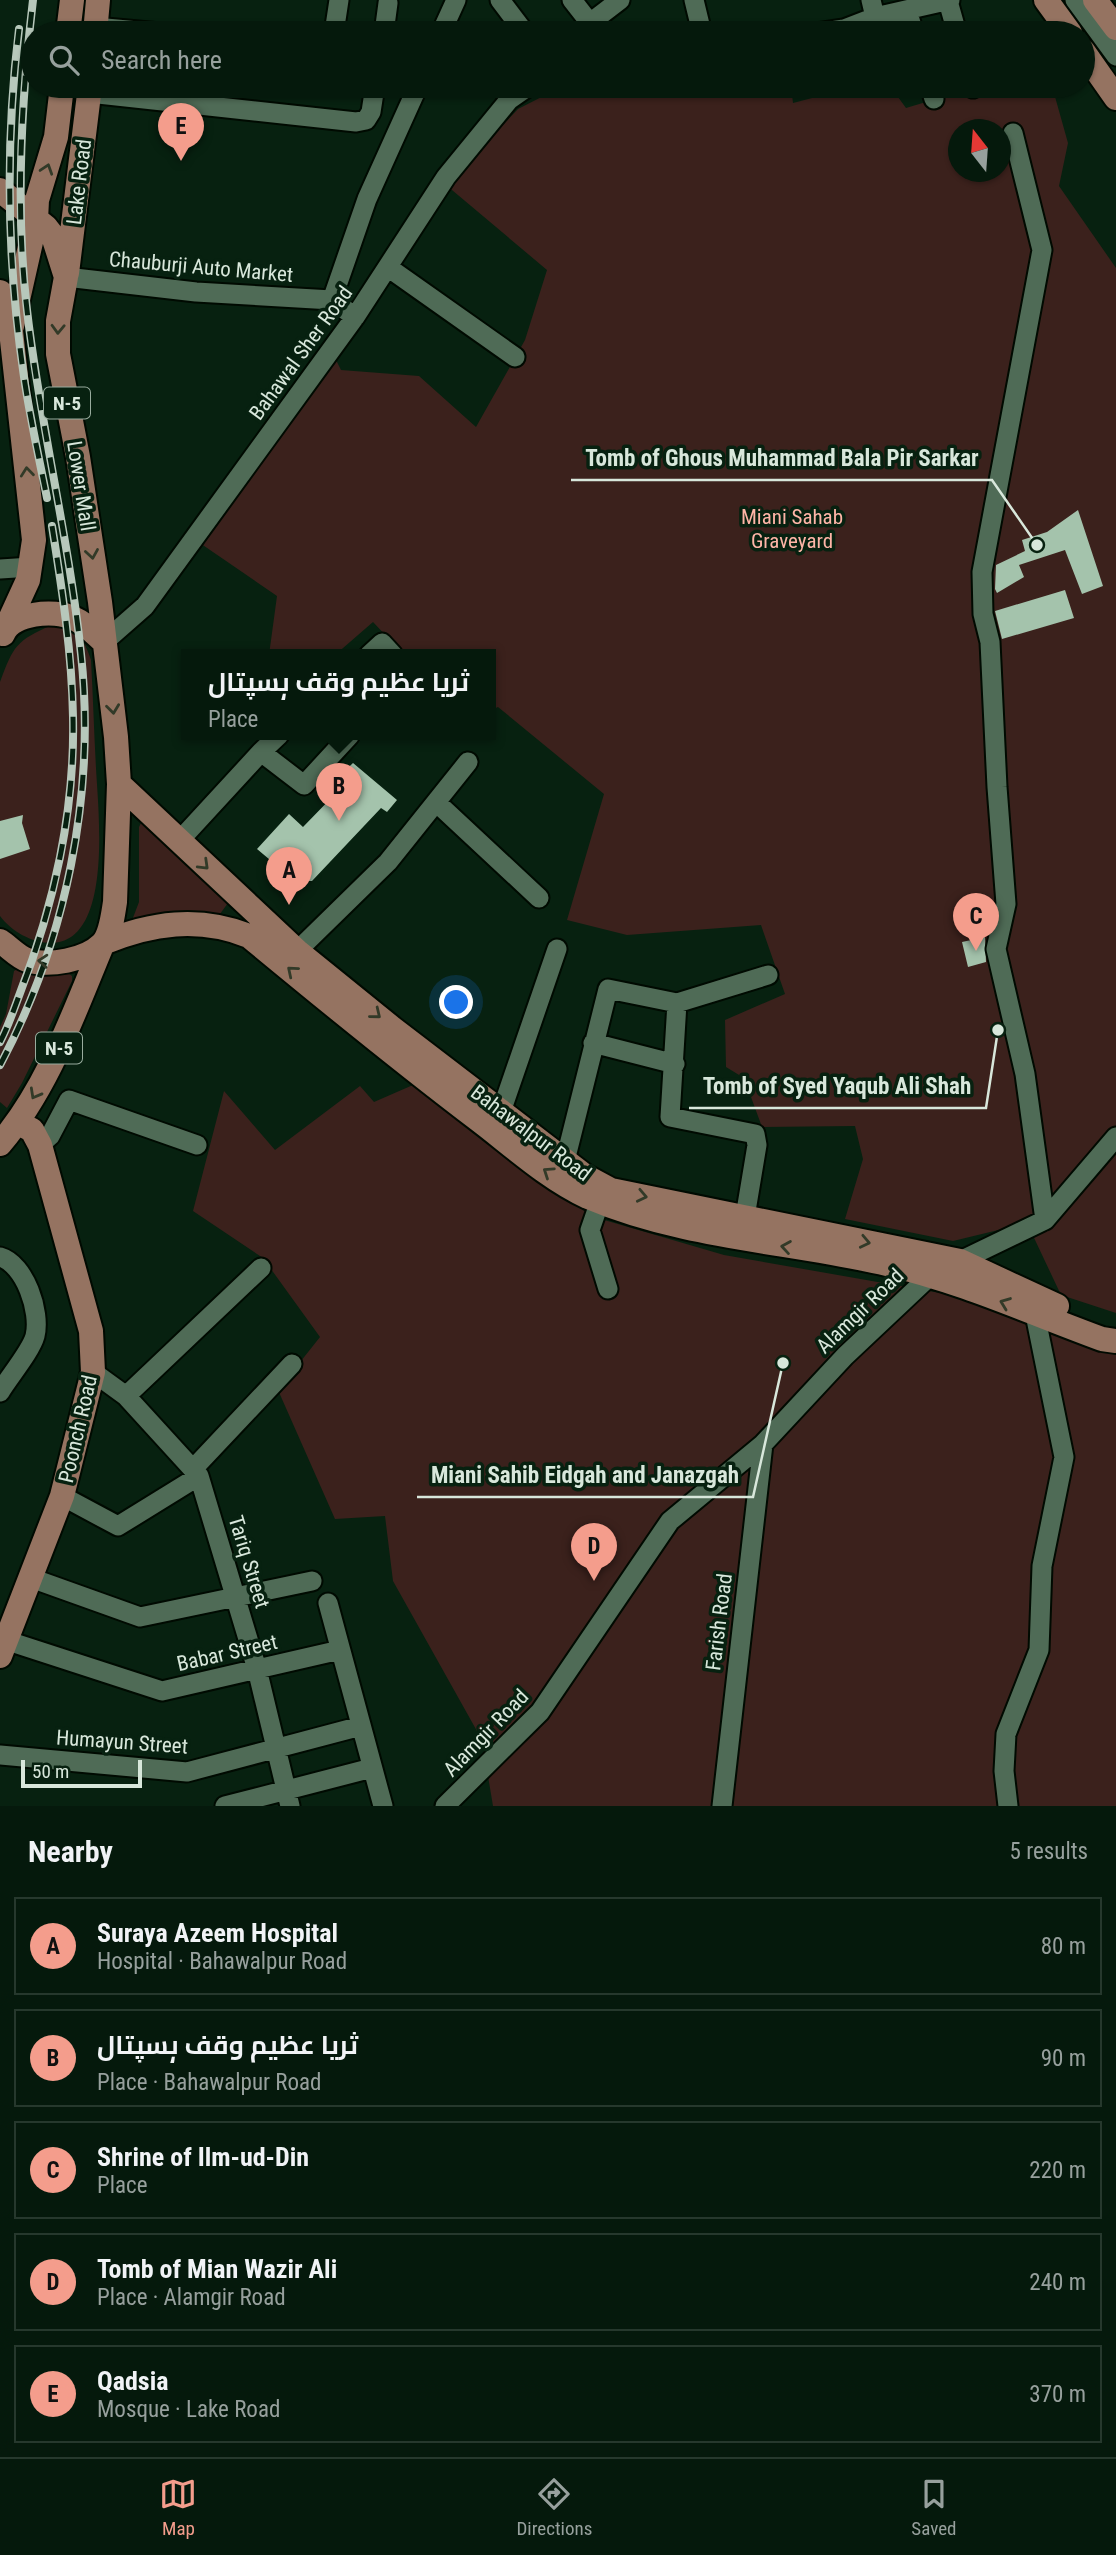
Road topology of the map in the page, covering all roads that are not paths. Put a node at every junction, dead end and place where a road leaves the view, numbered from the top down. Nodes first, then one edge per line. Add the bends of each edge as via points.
1 (72, 0) edge
2 (98, 0) edge
3 (340, 0) edge
4 (456, 0) edge
5 (500, 0) edge
6 (572, 0) edge
7 (620, 0) edge
8 (694, 0) edge
9 (949, 0) edge
10 (1046, 0) edge
11 (1075, 0) edge
12 (1095, 0) edge
13 (388, 3) dead end
14 (873, 9) edge
15 (907, 10) junction
16 (69, 21) edge
17 (96, 21) edge
18 (336, 21) edge
19 (386, 21) edge
20 (450, 21) edge
21 (516, 21) edge
22 (588, 21) edge
23 (593, 21) edge
24 (699, 21) edge
25 (858, 21) edge
26 (910, 21) edge
27 (954, 21) edge
28 (1061, 21) edge
29 (1090, 21) edge
30 (1095, 27) edge
31 (1116, 28) edge
32 (1116, 56) edge
33 (1095, 68) edge
34 (61, 98) edge
35 (89, 98) edge
36 (163, 98) edge
37 (373, 98) edge
38 (413, 98) edge
39 (500, 98) edge
40 (1116, 98) edge
41 (1013, 133) dead end
42 (0, 190) edge
43 (36, 220) junction
44 (389, 268) junction
45 (66, 277) junction
46 (0, 292) edge
47 (332, 300) junction
48 (355, 317) junction
49 (11, 331) junction
50 (514, 358) dead end
51 (8, 366) edge
52 (31, 567) junction
53 (0, 569) edge
54 (3, 634) edge
55 (104, 642) junction
56 (274, 740) edge
57 (346, 740) edge
58 (261, 752) junction
59 (468, 762) dead end
60 (119, 784) junction
61 (436, 803) junction
62 (180, 841) junction
63 (539, 898) dead end
64 (0, 941) edge
65 (103, 943) junction
66 (557, 950) dead end
67 (297, 951) junction
68 (768, 975) dead end
69 (677, 1003) junction
70 (593, 1043) junction
71 (675, 1065) junction
72 (501, 1112) junction
73 (18, 1123) junction
74 (1116, 1137) edge
75 (0, 1144) edge
76 (40, 1145) junction
77 (197, 1146) dead end
78 (565, 1161) junction
79 (600, 1201) junction
80 (745, 1217) junction
81 (1045, 1220) junction
82 (0, 1257) edge
83 (960, 1261) junction
84 (261, 1268) dead end
85 (931, 1275) junction
86 (608, 1289) dead end
87 (1035, 1314) junction
88 (1116, 1326) edge
89 (1116, 1341) edge
90 (20, 1360) junction
91 (292, 1364) dead end
92 (93, 1372) junction
93 (0, 1379) edge
94 (0, 1392) edge
95 (126, 1396) junction
96 (763, 1444) junction
97 (196, 1473) junction
98 (62, 1496) junction
99 (31, 1578) junction
100 (312, 1581) dead end
101 (236, 1597) junction
102 (328, 1603) dead end
103 (3, 1648) edge
104 (340, 1650) junction
105 (257, 1669) junction
106 (361, 1726) junction
107 (276, 1749) junction
108 (0, 1755) edge
109 (372, 1768) junction
110 (288, 1798) edge
111 (225, 1806) edge
112 (383, 1806) edge
113 (445, 1806) edge
114 (722, 1806) edge
115 (1008, 1806) edge

1 - 16 main road
2 - 17 main road
3 - 18 street
4 - 20 street
5 - 21 street
6 - 22 street
7 - 23 street
8 - 24 street
9 - 15 street
9 - 27 street
10 - 28 main road
11 - 29 street
12 - 31 main road
13 - 19 street
14 - 15 street
14 - 25 street
15 - 26 street
30 - 32 street
33 - 40 main road
43 -> 34 main road
35 - 45 main road, Lake Road
36 - 37 street via 356,122 366,120
38 - 47 street via 368,198
39 - 44 street, Bahawal Sher Road
41 - 81 street via 1042,250 982,572 983,614 990,642 1006,904 996,949 1025,1074
42 - 43 main road, Lower Mall / N-5
43 - 45 main road, Lower Mall / N-5 via 53,236
43 - 49 main road
44 - 48 street, Bahawal Sher Road
44 - 50 street
45 - 47 street, Chauburji Auto Market via 196,292
45 -> 55 main road, Lower Mall / N-5 via 58,354 78,457
46 - 49 main road, N-5
47 - 48 street
48 - 55 street, Bahawal Sher Road via 145,606
49 - 51 main road, N-5
52 -> 51 main road, N-5 via 34,540
52 - 53 street
52 - 54 main road, N-5
54 - 55 main road, N-5 via 30,617 59,614 85,625
55 -> 60 main road, N-5
56 - 58 street
57 - 58 street via 304,785
58 - 62 street
59 - 61 street
60 - 62 main road, Bahawalpur Road
60 - 65 main road, N-5 via 115,902
61 - 63 street
61 - 67 street via 388,862
62 -> 67 main road, Bahawalpur Road
65 -> 64 main road, Bahawalpur Road via 82,957 56,962 27,960
65 -> 73 main road, N-5 via 55,1055
79 -> 65 main road, Bahawalpur Road via 537,1165 388,1052 248,936 224,927 166,924
66 - 72 street
67 -> 72 main road, Bahawalpur Road
68 - 69 street
69 - 70 street via 608,989
69 - 71 street
70 - 71 street
70 - 78 street
71 - 80 street via 670,1117 755,1134
72 - 78 main road, Bahawalpur Road
73 - 75 main road, N-5
73 - 76 main road, Poonch Road via 32,1130
74 - 81 street, Alamgir Road
76 - 77 street via 50,1136 69,1100
76 - 92 main road, Poonch Road via 91,1331
78 -> 80 main road, Bahawalpur Road via 611,1190
85 -> 79 main road, Bahawalpur Road via 712,1234
79 - 86 street via 590,1230
80 -> 83 main road, Bahawalpur Road
81 - 83 street, Alamgir Road
82 - 90 street via 10,1260 24,1276 37,1321 30,1348
83 - 85 street, Alamgir Road
83 - 88 main road, Bahawalpur Road via 1041,1300
84 - 95 street
87 -> 85 main road, Bahawalpur Road
85 - 96 street, Alamgir Road via 845,1356
87 - 89 main road, Bahawalpur Road
87 - 115 street via 1063,1457 1042,1566 1038,1650 1006,1734
90 - 93 street
90 - 94 street
91 - 97 street
92 - 95 street, Tariq Street
92 - 98 main road, Poonch Road
95 - 97 street, Tariq Street
96 - 113 street, Alamgir Road via 670,1521 540,1713
96 - 114 street, Farish Road
97 - 98 street via 118,1526
97 - 101 street, Tariq Street
98 - 99 main road, Poonch Road
99 - 101 street via 140,1617
99 - 103 main road, Poonch Road
100 - 101 street
101 - 105 street, Tariq Street
102 - 104 street
103 - 105 street, Babar Street via 162,1691
104 - 105 street, Babar Street
104 - 106 street
105 - 107 street, Tariq Street
106 - 107 street, Humayun Street
106 - 109 street
107 - 108 street, Humayun Street via 187,1772
107 - 110 street, Tariq Street
109 - 110 street
109 - 112 street
110 - 111 street

